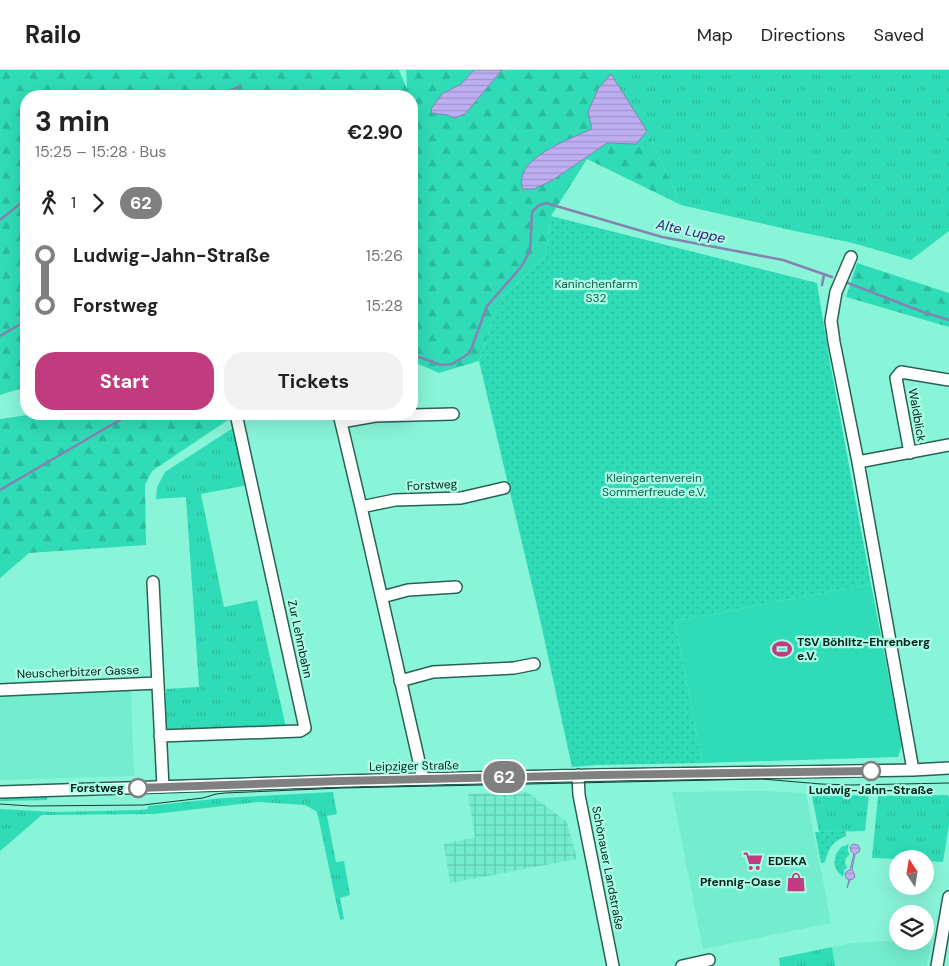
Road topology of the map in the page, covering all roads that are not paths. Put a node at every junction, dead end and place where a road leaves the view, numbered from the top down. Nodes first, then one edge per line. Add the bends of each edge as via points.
1 (851, 257) dead end
2 (949, 380) edge
3 (453, 414) dead end
4 (418, 415) edge
5 (237, 420) edge
6 (340, 420) edge
7 (949, 445) edge
8 (910, 453) junction
9 (858, 462) junction
10 (504, 488) dead end
11 (361, 507) junction
12 (153, 582) dead end
13 (456, 588) dead end
14 (382, 597) junction
15 (534, 664) dead end
16 (400, 681) junction
17 (158, 683) junction
18 (0, 690) edge
19 (160, 736) junction
20 (949, 768) edge
21 (913, 770) junction
22 (578, 776) junction
23 (423, 779) junction
24 (163, 787) junction
25 (0, 792) edge
26 (949, 897) edge
27 (946, 929) edge
28 (708, 960) dead end
29 (613, 966) edge
30 (682, 966) edge
31 (937, 966) edge

1 - 9 street via 836,292 831,321
2 - 8 street, Waldblick via 901,372 896,378
3 - 4 street
5 - 19 street, Zur Lehmbahn via 305,728 300,731
6 - 11 street
7 - 8 street, Waldblick
8 - 9 street, Waldblick
9 - 21 street
10 - 11 street, Forstweg via 461,498 395,500
11 - 14 street
12 - 17 street
13 - 14 street via 408,590
14 - 16 street
15 - 16 street via 433,672
16 - 23 street
17 - 18 street, Neuscherbitzer Gasse
17 - 19 street
19 - 24 street
20 - 21 street, Leipziger Straße
21 - 22 street, Leipziger Straße
22 - 23 street, Leipziger Straße
22 - 29 street, Schönauer Landstraße
23 - 24 street, Leipziger Straße
24 - 25 street, Leipziger Straße
26 - 27 street
27 - 31 street
28 - 30 street

